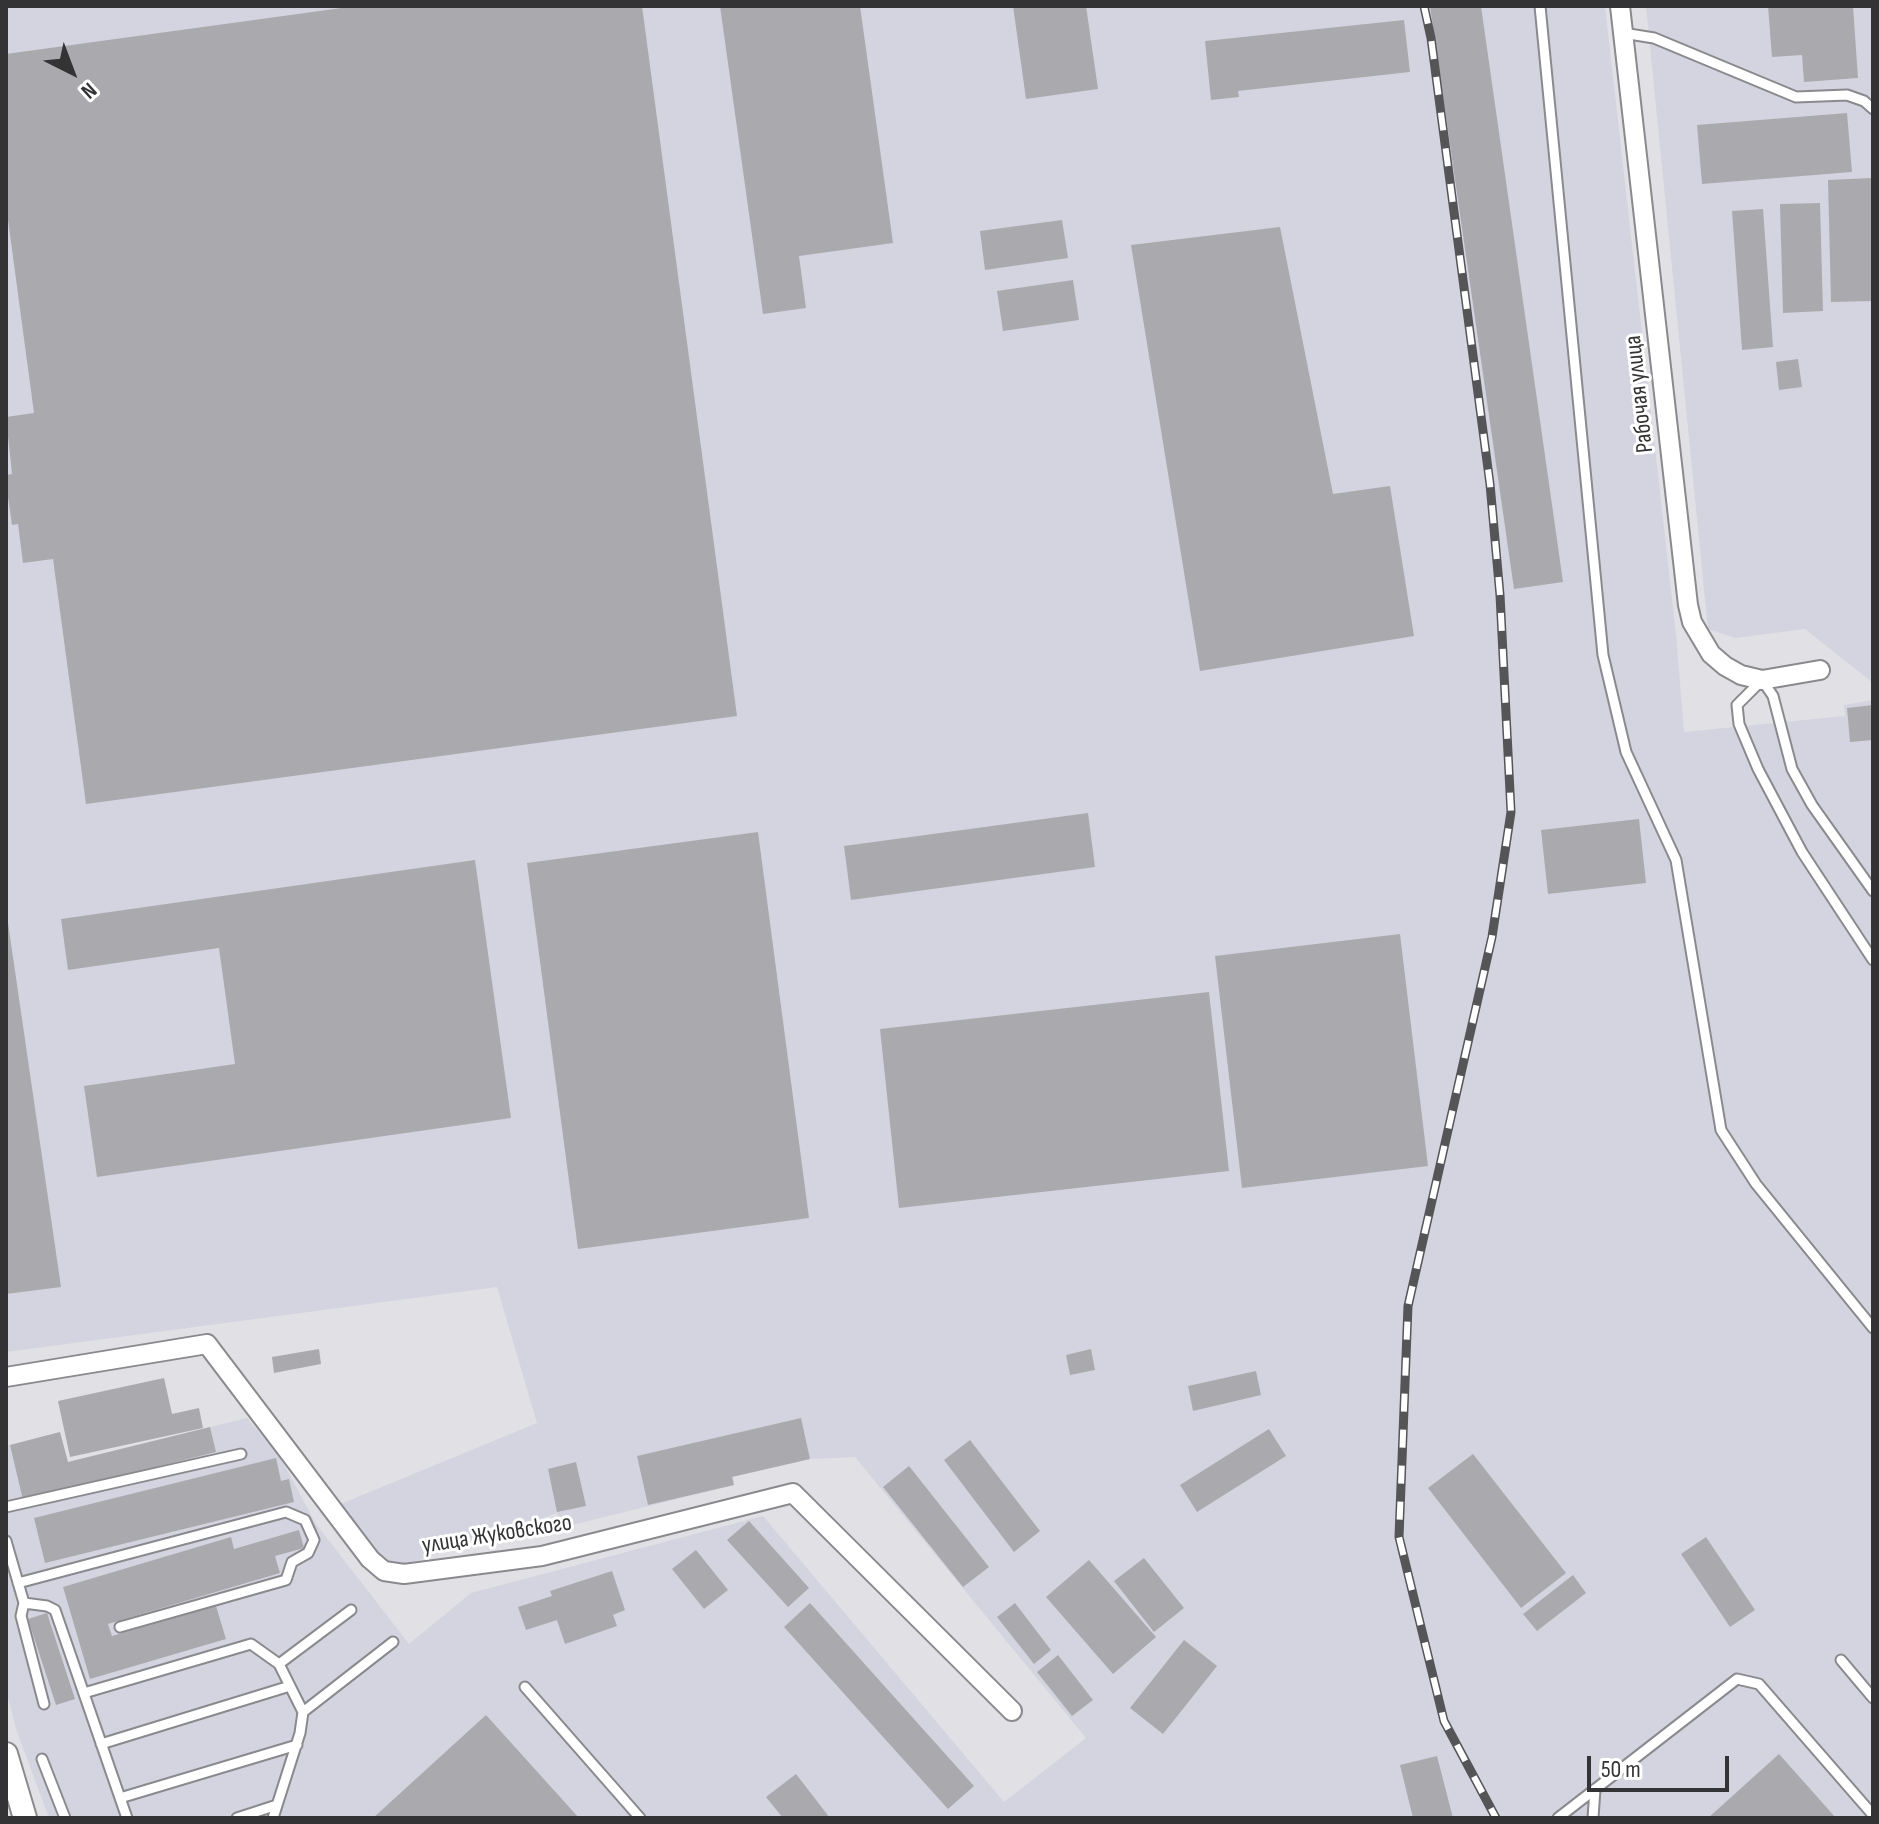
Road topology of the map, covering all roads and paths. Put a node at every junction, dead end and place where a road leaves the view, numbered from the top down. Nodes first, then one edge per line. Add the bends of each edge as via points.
1 (1540, 6) edge
2 (1620, 6) edge
3 (1623, 33) junction
4 (1873, 109) edge
5 (1820, 670) dead end
6 (1762, 680) junction
7 (1873, 891) edge
8 (1873, 960) edge
9 (1873, 1328) edge
10 (6, 1377) edge
11 (241, 1454) dead end
12 (6, 1507) edge
13 (6, 1541) edge
14 (18, 1583) junction
15 (24, 1603) junction
16 (351, 1610) dead end
17 (120, 1627) dead end
18 (393, 1642) dead end
19 (1841, 1660) dead end
20 (279, 1664) junction
21 (290, 1686) junction
22 (525, 1687) dead end
23 (84, 1693) junction
24 (1873, 1698) edge
25 (44, 1704) dead end
26 (1012, 1711) dead end
27 (303, 1712) junction
28 (101, 1744) junction
29 (297, 1745) junction
30 (6, 1754) edge
31 (42, 1759) dead end
32 (1595, 1789) junction
33 (120, 1798) junction
34 (277, 1805) junction
35 (1873, 1815) edge
36 (25, 1818) edge
37 (65, 1818) edge
38 (127, 1818) edge
39 (237, 1818) edge
40 (273, 1818) edge
41 (640, 1818) edge
42 (1558, 1818) edge
43 (1593, 1818) edge

1 - 9 lane via 1603,655 1626,752 1676,860 1721,1130 1756,1184
2 - 3 street, Рабочая улица
3 - 4 lane via 1654,38 1796,97 1847,95
3 - 6 street, Рабочая улица via 1688,605 1711,654 1741,675
5 - 6 street
6 - 7 lane via 1773,696 1792,769
6 - 8 lane via 1737,705 1739,724 1802,852
10 - 26 street, улица Жуковского via 207,1344 370,1559 384,1571 404,1574 542,1556 793,1493
11 - 12 lane
13 - 14 lane
14 - 15 lane
14 - 17 lane via 286,1512 305,1520 314,1540 308,1553 292,1562 286,1580
15 - 23 lane via 55,1610
15 - 25 lane via 21,1616
16 - 20 lane
18 - 27 lane
19 - 24 lane
20 - 21 lane
20 - 23 lane via 251,1644
21 - 27 lane
21 - 28 lane
22 - 41 lane
23 - 28 lane
27 - 29 lane
28 - 33 lane
29 - 33 lane
29 - 34 lane
30 - 36 street
31 - 37 lane
32 - 35 lane via 1737,1679 1759,1684
32 - 42 lane
32 - 43 lane
33 - 38 lane
34 - 39 lane
34 - 40 lane

